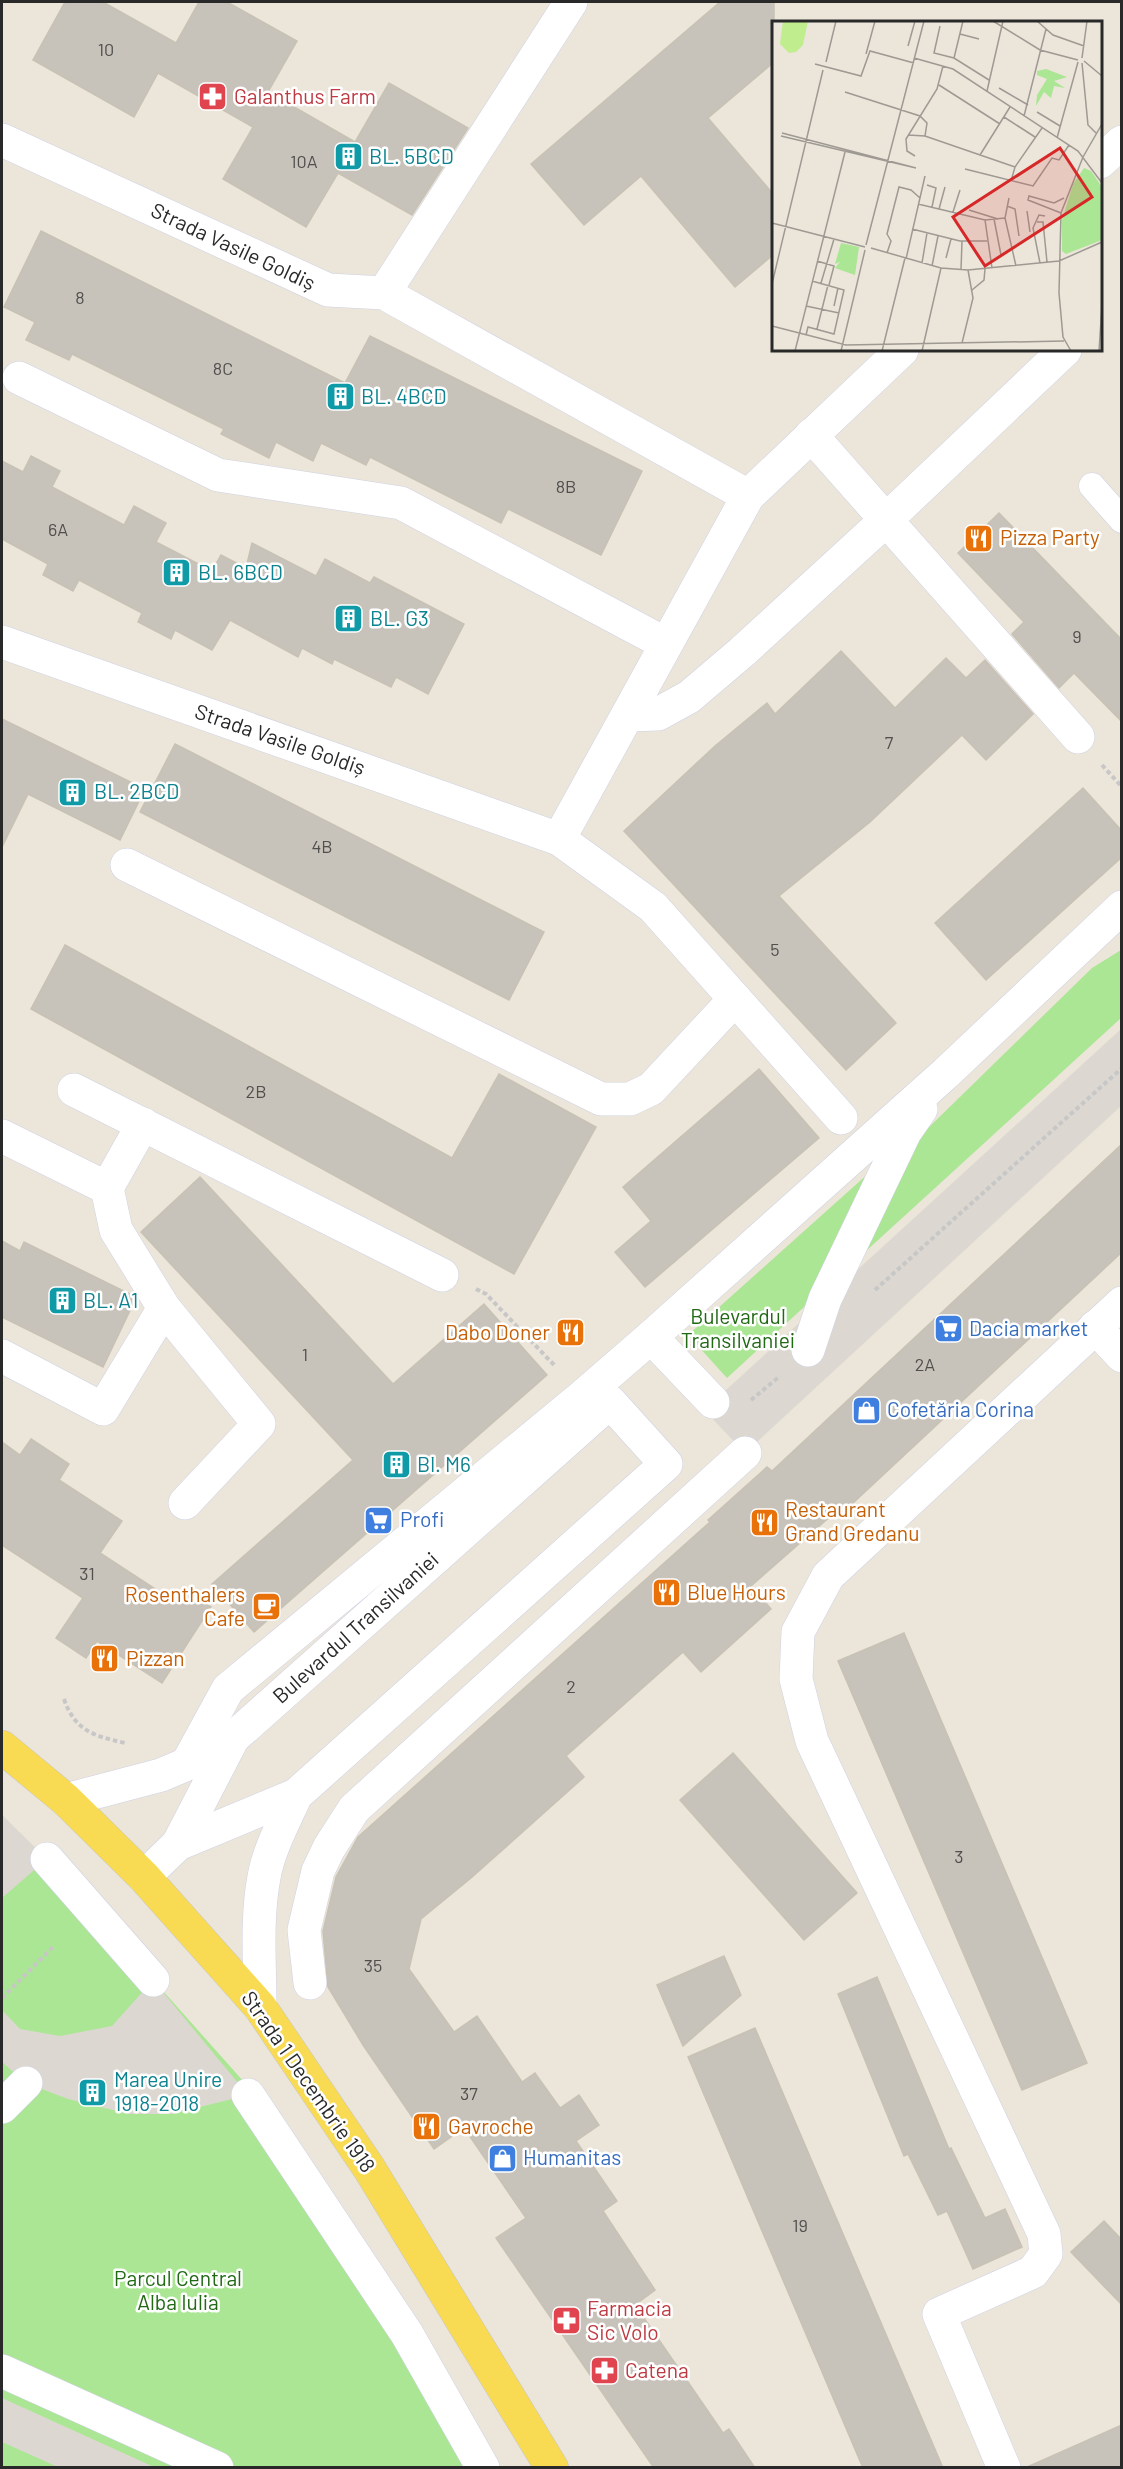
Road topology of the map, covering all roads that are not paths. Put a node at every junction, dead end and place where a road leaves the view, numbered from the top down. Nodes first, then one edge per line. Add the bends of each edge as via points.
1 (571, 2) edge
2 (2, 140) edge
3 (384, 293) junction
4 (901, 351) edge
5 (1064, 351) edge
6 (20, 378) dead end
7 (811, 435) junction
8 (1092, 486) dead end
9 (748, 496) junction
10 (886, 520) junction
11 (1122, 520) edge
12 (2, 642) edge
13 (666, 644) junction
14 (628, 715) junction
15 (1078, 737) dead end
16 (560, 839) junction
17 (127, 865) dead end
18 (1122, 907) edge
19 (1122, 932) edge
20 (1054, 971) junction
21 (735, 999) junction
22 (946, 1073) junction
23 (74, 1090) dead end
24 (841, 1118) dead end
25 (143, 1124) junction
26 (2, 1136) edge
27 (107, 1188) junction
28 (442, 1275) road end
29 (1122, 1303) edge
30 (164, 1308) junction
31 (1095, 1327) junction
32 (651, 1337) junction
33 (808, 1350) road end
34 (2, 1356) edge
35 (1122, 1356) edge
36 (713, 1402) dead end
37 (745, 1454) road end
38 (185, 1503) dead end
39 (233, 1738) junction
40 (2, 1747) edge
41 (187, 1764) junction
42 (296, 1796) junction
43 (66, 1800) junction
44 (178, 1844) junction
45 (47, 1860) dead end
46 (144, 1877) junction
47 (153, 1980) dead end
48 (310, 1983) dead end
49 (260, 2007) junction
50 (26, 2084) dead end
51 (248, 2095) dead end
52 (2, 2107) edge
53 (2, 2371) edge
54 (217, 2468) edge
55 (483, 2468) edge
56 (552, 2468) edge
57 (1004, 2468) edge

1 - 3 street
2 - 3 street, Strada Vasile Goldiș via 328,290
3 - 9 street
4 - 7 street
5 - 10 street
6 - 13 street via 218,475 401,503
7 - 9 street
7 - 10 street
8 - 11 lane
9 - 13 street
10 - 14 street via 689,697 658,714
10 - 15 street
12 - 16 street, Strada Vasile Goldiș
13 - 14 street
14 - 16 street
16 - 21 street, Strada Vasile Goldiș via 652,907
17 - 21 street via 601,1099 630,1099 651,1089
18 - 20 street, Bulevardul Transilvaniei
19 - 20 street, Bulevardul Transilvaniei
20 - 22 street, Bulevardul Transilvaniei
21 - 24 street, Strada Vasile Goldiș
22 - 32 street, Bulevardul Transilvaniei
22 - 33 street, Bulevardul Transilvaniei via 905,1132 825,1299
23 - 25 street
25 - 27 street
25 - 28 street
26 - 27 street
27 - 30 street via 116,1230
29 - 31 street
30 - 34 street via 103,1409
30 - 38 street via 259,1424
31 - 35 street
31 - 57 street via 828,1576 798,1632 796,1679 812,1741 1044,2234 1046,2254 1033,2272 939,2314
32 - 36 street
32 - 41 street, Bulevardul Transilvaniei via 228,1689
37 - 48 street via 354,1809 318,1871 304,1930
39 - 41 street, Bulevardul Transilvaniei
39 - 42 street, Bulevardul Transilvaniei via 610,1402 666,1464
39 - 44 street, Bulevardul Transilvaniei
40 - 43 main road, Strada 1 Decembrie 1918
41 - 43 street, Bulevardul Transilvaniei
42 - 44 street, Bulevardul Transilvaniei
42 - 49 street, Bulevardul Transilvaniei via 276,1838 264,1877
43 - 46 main road, Strada 1 Decembrie 1918
44 - 46 street, Bulevardul Transilvaniei
45 - 47 street
46 - 49 main road, Strada 1 Decembrie 1918
49 - 56 main road, Strada 1 Decembrie 1918 via 369,2168
50 - 52 street
51 - 55 street via 407,2334
53 - 54 street

